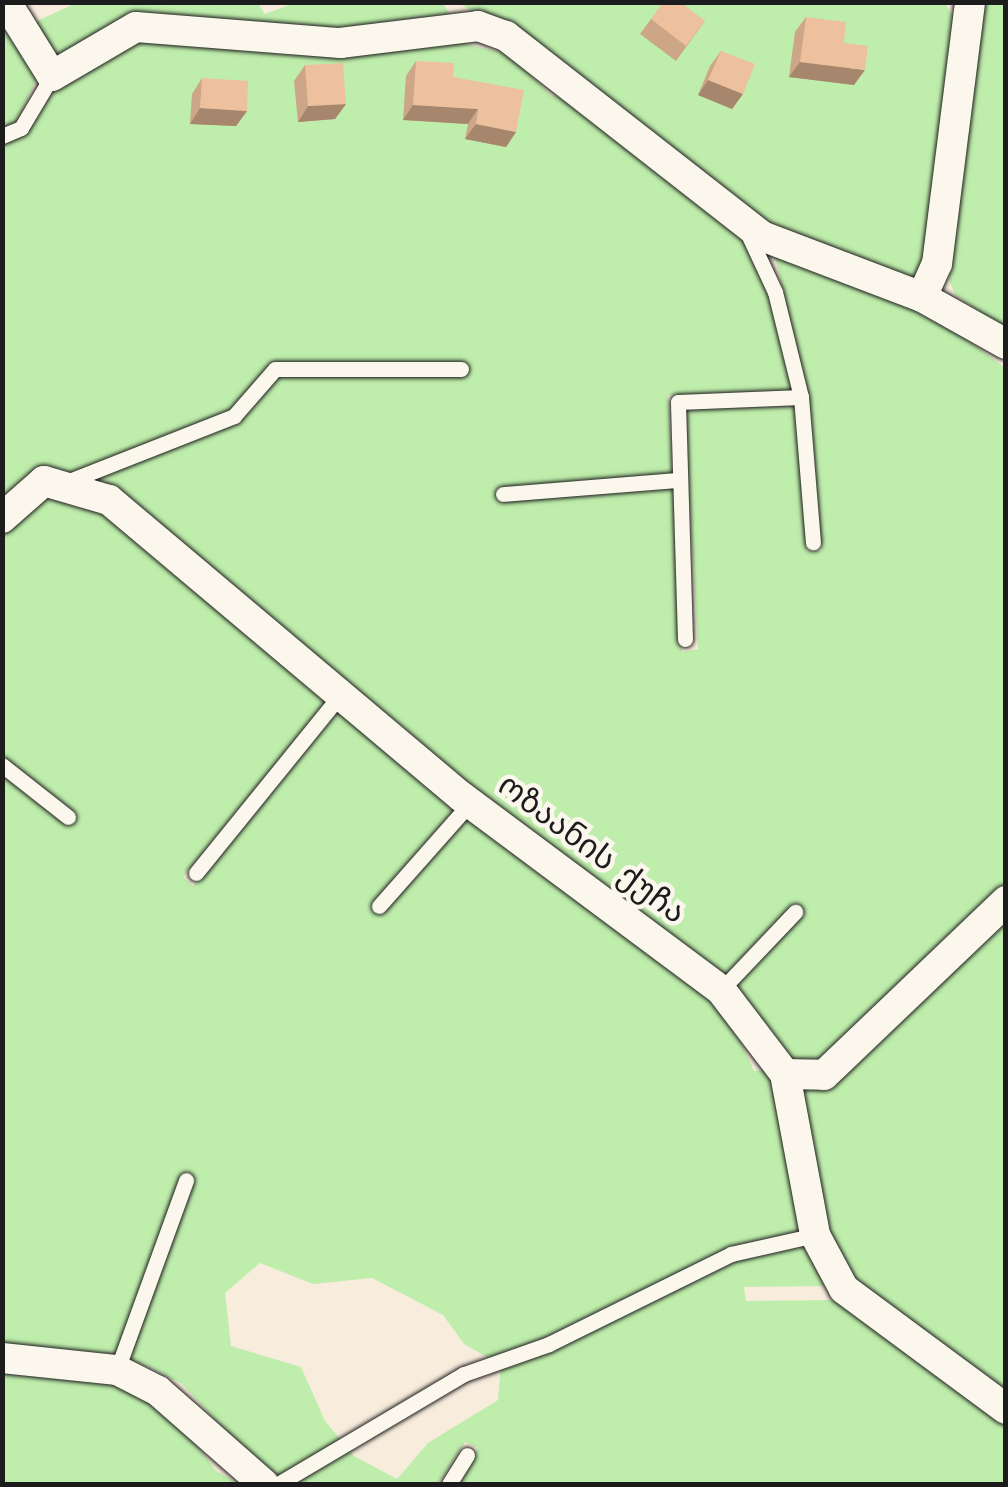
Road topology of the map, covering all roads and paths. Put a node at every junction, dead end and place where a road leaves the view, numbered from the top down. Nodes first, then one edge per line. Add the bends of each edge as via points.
1 (6, 2) edge
2 (970, 2) edge
3 (52, 76) junction
4 (2, 136) edge
5 (741, 220) junction
6 (922, 297) junction
7 (1006, 344) edge
8 (461, 369) dead end
9 (801, 397) junction
10 (678, 480) junction
11 (64, 483) junction
12 (504, 494) dead end
13 (2, 518) edge
14 (813, 543) dead end
15 (685, 639) dead end
16 (340, 695) junction
17 (2, 765) edge
18 (470, 803) junction
19 (68, 817) dead end
20 (196, 873) dead end
21 (1006, 901) edge
22 (379, 906) dead end
23 (795, 912) dead end
24 (721, 990) junction
25 (786, 1074) junction
26 (186, 1180) dead end
27 (816, 1235) junction
28 (2, 1358) edge
29 (117, 1370) junction
30 (1006, 1409) edge
31 (466, 1455) dead end
32 (264, 1484) edge
33 (278, 1484) edge
34 (449, 1484) edge

1 - 3 street
2 - 6 street via 937,264
3 - 4 lane via 21,128
3 - 5 street via 136,27 340,44 478,26 506,36
5 - 6 street via 762,236
5 - 9 lane via 776,292
6 - 7 street
8 - 11 lane via 274,369 234,416
9 - 10 lane via 678,402
9 - 14 lane
10 - 12 lane
10 - 15 lane
11 - 13 street via 44,481
11 - 16 street, ოზაანის ქუჩა via 110,500
16 - 18 street, ოზაანის ქუჩა
16 - 20 lane
17 - 19 lane
18 - 22 lane
18 - 24 street, ოზაანის ქუჩა
21 - 25 street via 824,1075
23 - 24 lane
24 - 25 street, ოზაანის ქუჩა
25 - 27 street, ოზაანის ქუჩა
26 - 29 lane
27 - 30 street, ოზაანის ქუჩა via 844,1289 864,1310
27 - 33 lane via 731,1254 549,1344 464,1374
28 - 29 street
29 - 32 street via 158,1391
31 - 34 lane

